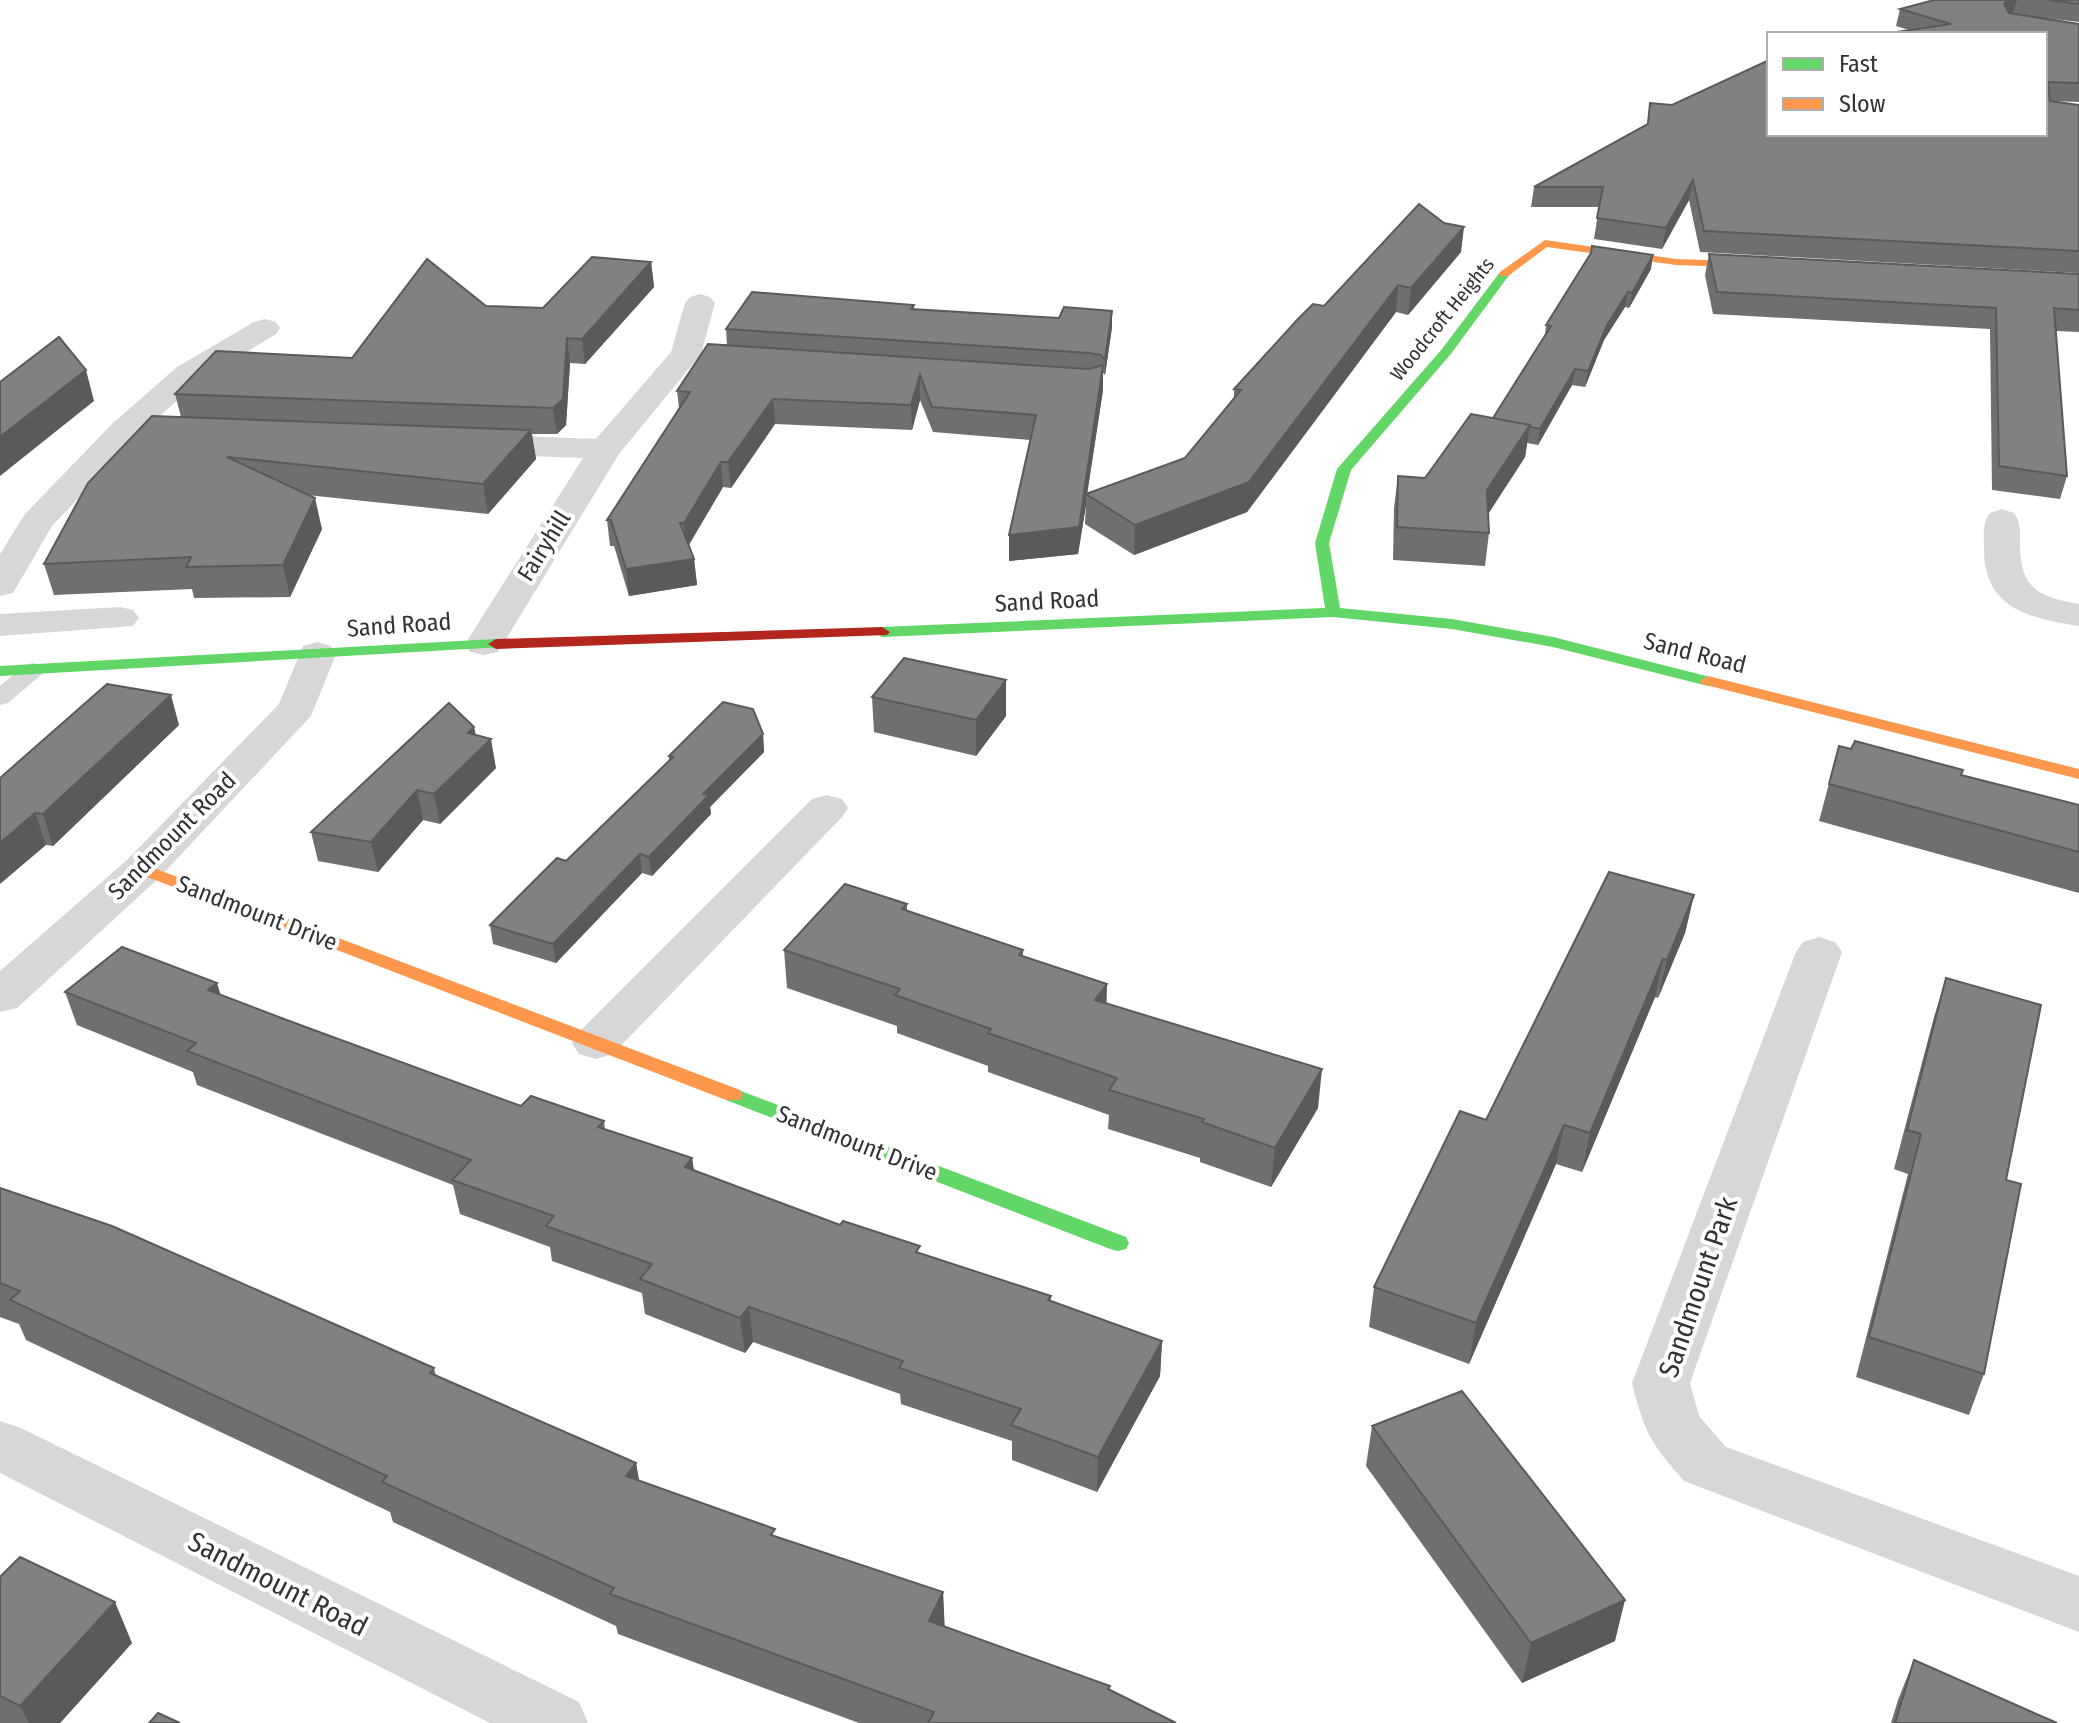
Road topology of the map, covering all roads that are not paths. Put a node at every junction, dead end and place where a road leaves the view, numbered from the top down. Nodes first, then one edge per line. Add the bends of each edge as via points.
1 (1776, 266) edge
2 (700, 303) dead end
3 (265, 328) dead end
4 (124, 431) junction
5 (232, 435) edge
6 (449, 443) edge
7 (605, 449) junction
8 (2002, 520) dead end
9 (0, 585) edge
10 (1333, 612) junction
11 (2079, 615) edge
12 (120, 618) dead end
13 (0, 625) edge
14 (484, 644) junction
15 (317, 654) junction
16 (33, 670) junction
17 (0, 671) edge
18 (0, 698) edge
19 (2079, 774) edge
20 (827, 808) dead end
21 (143, 869) junction
22 (1819, 952) dead end
23 (0, 997) edge
24 (596, 1043) junction
25 (1118, 1243) dead end
26 (0, 1445) edge
27 (2079, 1604) edge
28 (555, 1723) edge

1 - 10 street, Woodcroft Heights via 1676,262 1545,243 1505,273 1446,352 1344,469 1322,543
2 - 7 street, Fairyhill via 701,355
3 - 4 street via 188,374
4 - 5 street
4 - 9 street via 37,521
6 - 7 street
7 - 14 street, Fairyhill
8 - 11 street via 2005,577 2011,587 2036,605
10 - 14 street, Sand Road
10 - 19 street, Sand Road via 1452,624 1553,642
12 - 13 street
14 - 15 street, Sand Road
15 - 16 street, Sand Road
15 - 21 street, Sandmount Road via 297,708
16 - 17 street, Sand Road
16 - 18 lane
20 - 24 street
21 - 23 street, Sandmount Road
21 - 24 street, Sandmount Drive
22 - 27 street, Sandmount Park via 1661,1383 1672,1426 1705,1464
24 - 25 street, Sandmount Drive
26 - 28 street, Sandmount Road

